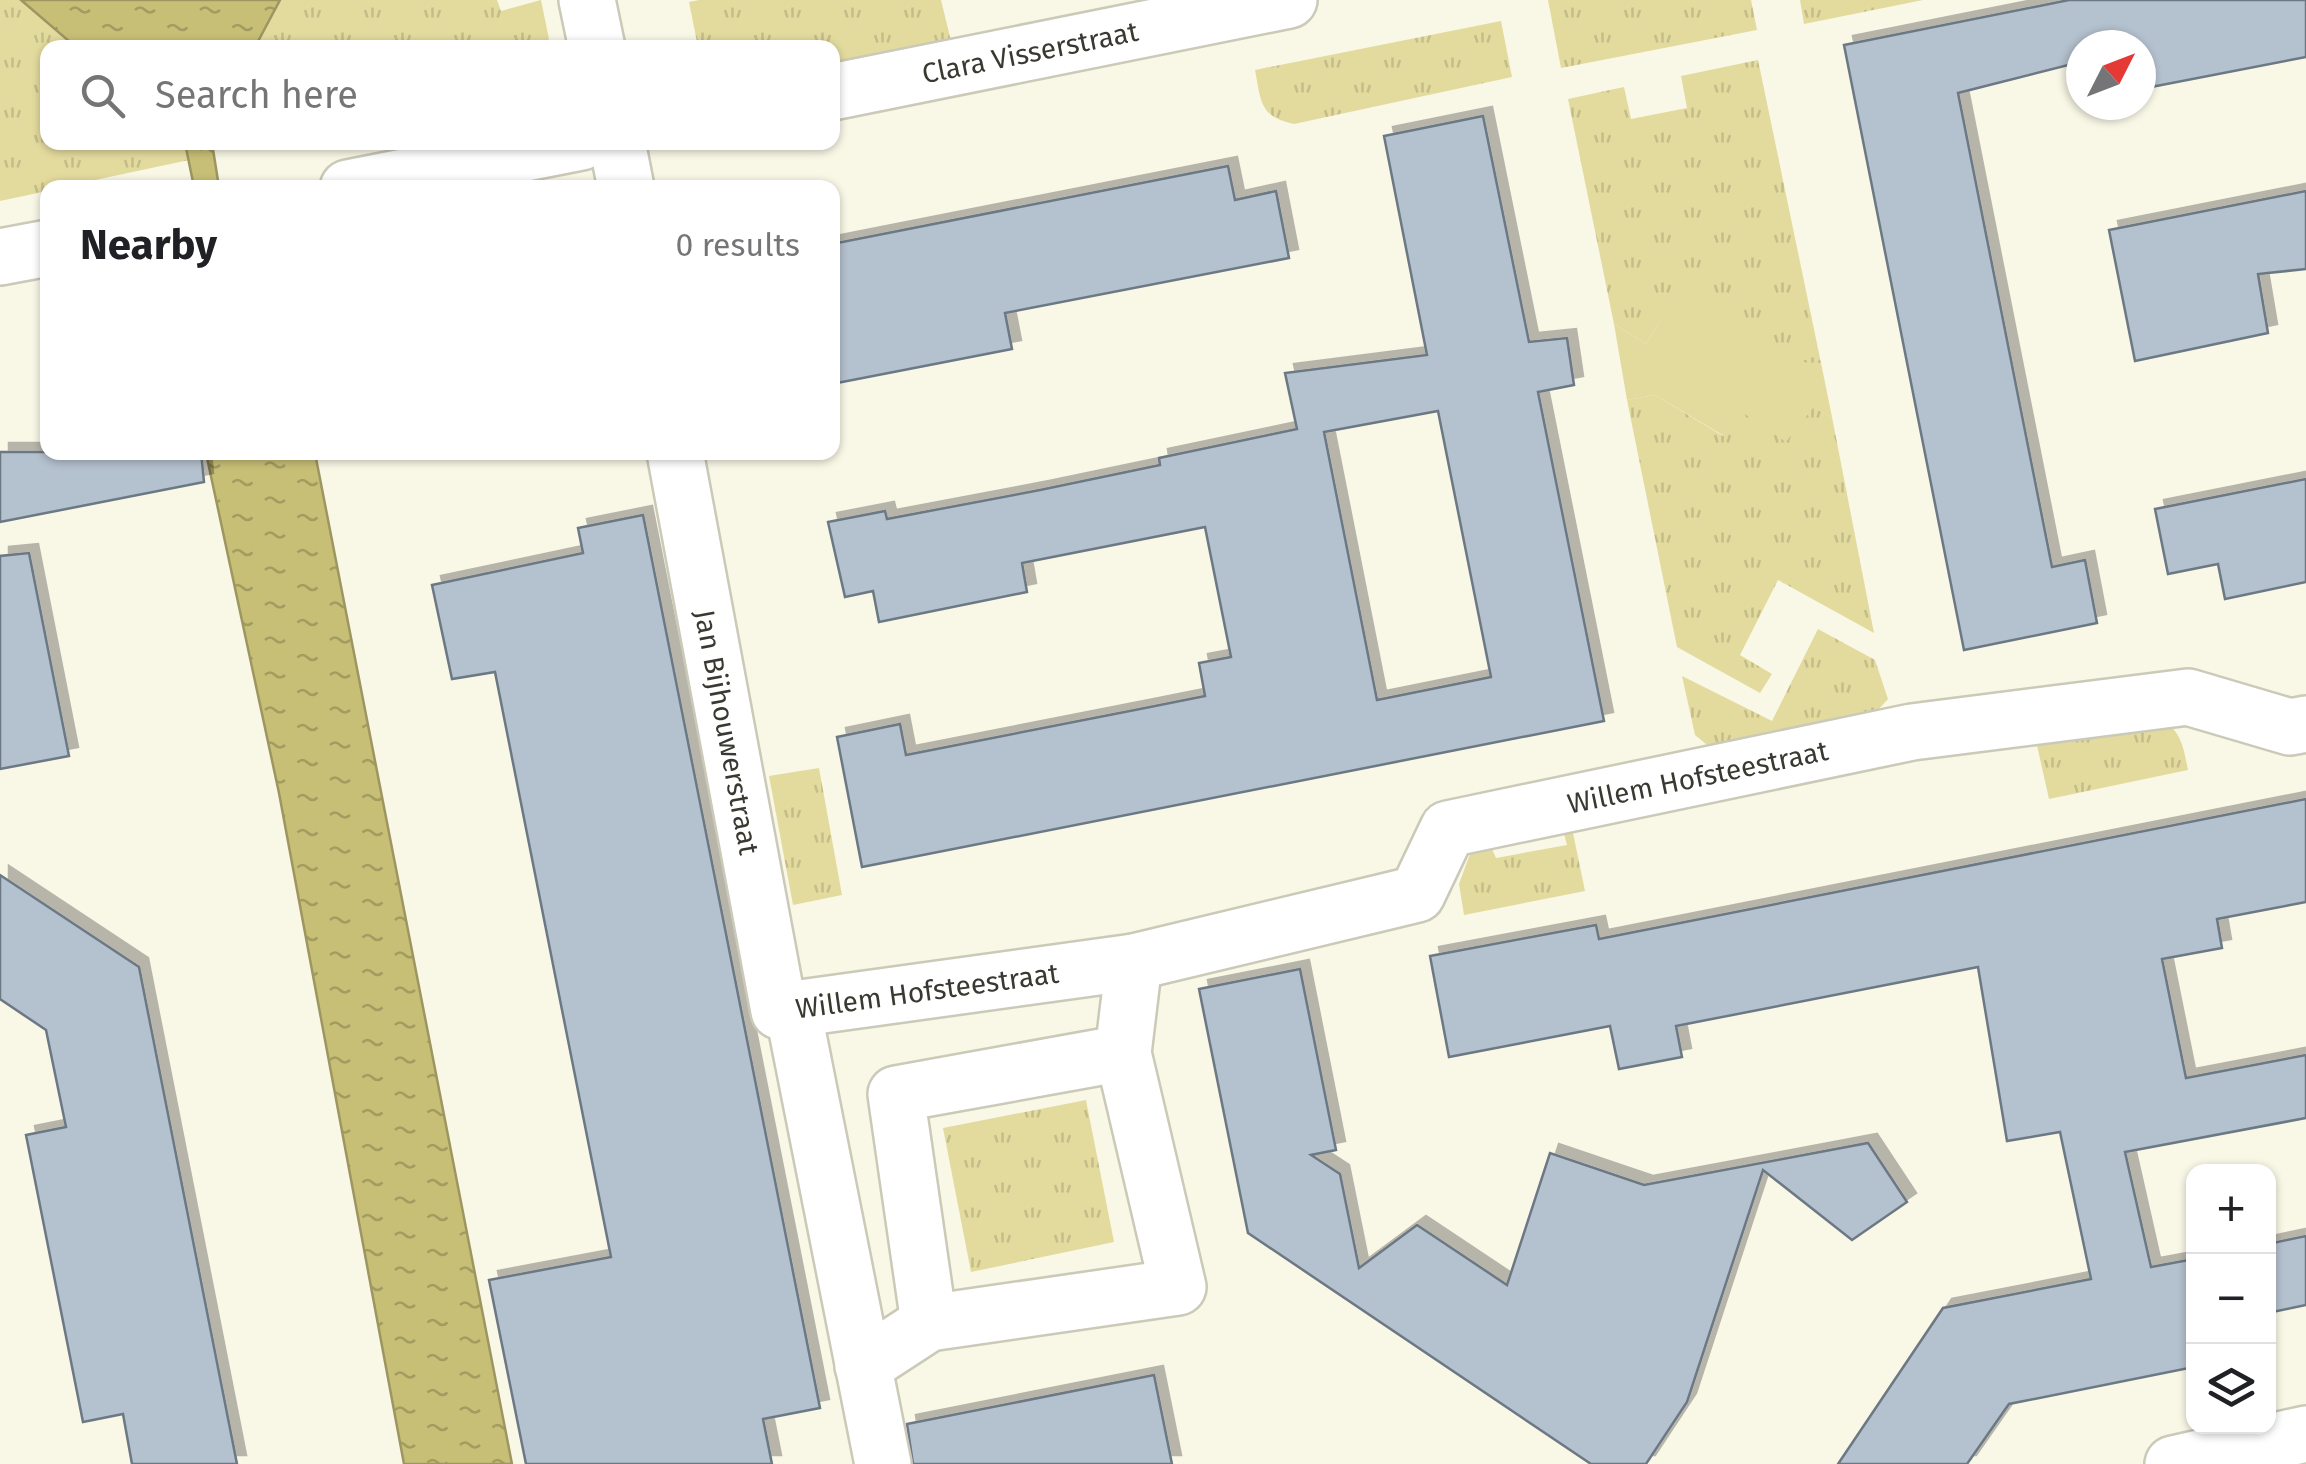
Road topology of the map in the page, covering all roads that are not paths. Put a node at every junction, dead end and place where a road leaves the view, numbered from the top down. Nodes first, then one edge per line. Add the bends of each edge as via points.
1 (587, 0) edge
2 (1290, 0) edge
3 (595, 40) edge
4 (840, 90) edge
5 (540, 150) edge
6 (619, 150) edge
7 (389, 180) edge
8 (624, 180) edge
9 (40, 250) edge
10 (0, 257) edge
11 (677, 460) edge
12 (2306, 724) edge
13 (1134, 962) junction
14 (786, 1010) junction
15 (1123, 1052) junction
16 (929, 1323) junction
17 (863, 1366) junction
18 (2306, 1434) edge
19 (883, 1464) edge
20 (2173, 1464) edge

1 - 3 street
2 - 4 street, Clara Visserstraat
5 - 7 street
6 - 8 street
9 - 10 street
11 - 14 street, Jan Bijhouwerstraat
12 - 13 street, Willem Hofsteestraat via 2290,727 2188,697 1912,732 1448,829 1418,894
13 - 14 street, Willem Hofsteestraat
13 - 15 street
14 - 17 street, Jan Bijhouwerstraat
15 - 16 street via 896,1094
15 - 16 street via 1178,1287
16 - 17 street
17 - 19 street, Jan Bijhouwerstraat
18 - 20 street

